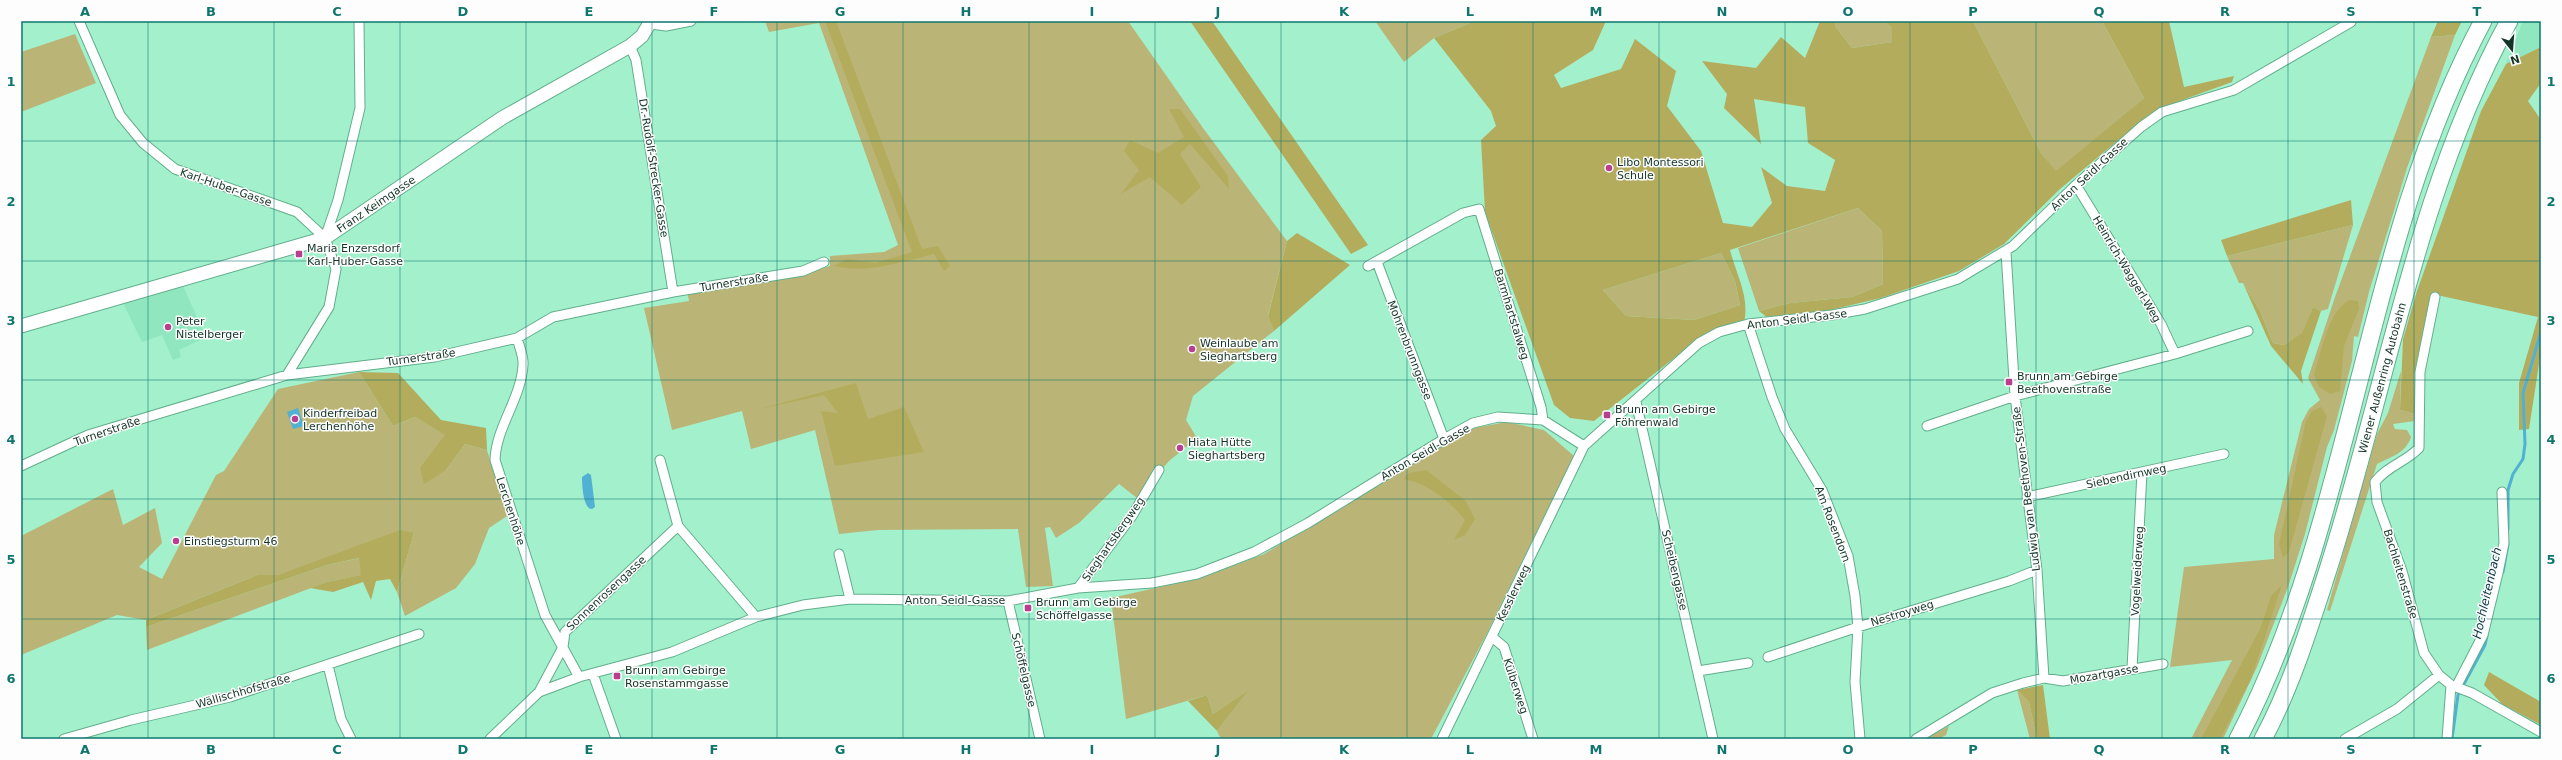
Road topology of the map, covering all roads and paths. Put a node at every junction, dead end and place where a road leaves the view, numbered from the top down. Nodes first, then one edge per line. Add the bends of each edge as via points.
1 (79, 21) edge
2 (359, 21) edge
3 (691, 21) edge
4 (2484, 21) edge
5 (2509, 21) edge
6 (2351, 22) dead end
7 (651, 23) edge
8 (630, 46) junction
9 (2076, 185) junction
10 (325, 238) junction
11 (2006, 252) junction
12 (824, 262) dead end
13 (1377, 262) junction
14 (1368, 266) dead end
15 (673, 292) junction
16 (2435, 297) dead end
17 (1748, 324) junction
18 (21, 326) edge
19 (2248, 331) dead end
20 (517, 338) junction
21 (2175, 354) junction
22 (287, 375) junction
23 (2015, 396) junction
24 (1636, 402) junction
25 (1543, 420) junction
26 (1927, 426) dead end
27 (1444, 439) junction
28 (1584, 446) junction
29 (2224, 454) dead end
30 (660, 460) dead end
31 (22, 464) edge
32 (1159, 470) dead end
33 (2142, 472) junction
34 (2502, 492) dead end
35 (2027, 497) junction
36 (678, 526) junction
37 (839, 554) dead end
38 (2037, 570) junction
39 (1078, 588) junction
40 (850, 600) junction
41 (1008, 601) junction
42 (756, 617) junction
43 (1858, 627) junction
44 (419, 634) dead end
45 (1492, 637) junction
46 (563, 647) junction
47 (1768, 657) dead end
48 (1748, 663) dead end
49 (2163, 664) dead end
50 (328, 665) junction
51 (2132, 669) junction
52 (1698, 672) junction
53 (593, 674) junction
54 (2439, 675) junction
55 (579, 677) junction
56 (2044, 678) junction
57 (2459, 688) junction
58 (539, 692) junction
59 (2541, 732) edge
60 (64, 739) edge
61 (351, 739) edge
62 (490, 739) edge
63 (616, 739) edge
64 (1040, 739) edge
65 (1442, 739) edge
66 (1533, 739) edge
67 (1712, 739) edge
68 (1860, 739) edge
69 (1916, 739) edge
70 (2238, 739) edge
71 (2263, 739) edge
72 (2346, 739) edge
73 (2447, 739) edge

1 - 10 street, Karl-Huber-Gasse via 120,115 143,143 175,169 297,212
2 - 10 street via 360,108 338,200
3 - 7 street via 666,26
4 - 70 highway, Wiener Außenring Autobahn via 2471,43 2413,185 2316,538 2285,632
5 - 71 highway, Wiener Außenring Autobahn via 2492,51 2451,145 2418,245 2336,544 2306,638
6 - 9 street, Anton Seidl-Gasse via 2234,90 2162,112 2141,127
7 - 8 main road, Franz Keimgasse via 642,36
8 - 10 main road, Franz Keimgasse via 502,118
8 - 15 street, Dr.-Rudolf-Strecker-Gasse via 636,60
9 - 11 street, Anton Seidl-Gasse
9 - 21 street, Heinrich-Waggerl-Weg via 2161,324
10 - 18 main road, Franz Keimgasse
10 - 22 street via 336,269 329,307
11 - 17 street, Anton Seidl-Gasse via 1958,279 1865,309 1832,316
11 - 23 street, Ludwig van Beethoven-Straße
12 - 15 street, Turnerstraße via 803,271
13 - 14 street
13 - 25 street, Barmhartstalweg via 1463,213 1479,210 1542,407
13 - 27 street, Mohrenbrunngasse
15 - 20 street, Turnerstraße via 553,317
16 - 54 street, Bachleitenstraße via 2420,372 2419,448 2409,458 2396,463 2375,482 2377,502 2402,571 2424,653
17 - 24 street, Anton Seidl-Gasse via 1719,332 1699,343
17 - 43 street, Am Rosendorn via 1785,429 1822,490 1848,556
19 - 21 street
20 - 22 street, Turnerstraße via 435,357
20 - 46 street, Lerchenhöhe via 523,364 516,396 495,445 495,460 545,615
21 - 23 street
22 - 31 street, Turnerstraße via 88,435
23 - 26 street
23 - 35 street, Ludwig van Beethoven-Straße
24 - 28 street, Anton Seidl-Gasse
24 - 52 street, Scheibengasse
25 - 27 street, Anton Seidl-Gasse via 1498,417 1473,424
25 - 28 street, Anton Seidl-Gasse
27 - 39 street, Anton Seidl-Gasse via 1308,523 1254,552 1197,574 1152,583
28 - 45 street, Kesslerweg
29 - 33 street, Siebendirnweg
30 - 36 street
32 - 39 street, Sieghartsbergweg via 1132,516
33 - 35 street, Siebendirnweg
33 - 51 street, Vogelweiderweg
34 - 57 street via 2504,543 2498,573 2483,635
35 - 38 street, Ludwig van Beethoven-Straße
36 - 42 street
36 - 46 street, Sonnenrosengasse via 565,632
37 - 40 street
38 - 43 street, Nestroyweg
38 - 56 street, Ludwig van Beethoven-Straße
39 - 41 street, Anton Seidl-Gasse
40 - 41 street, Anton Seidl-Gasse
40 - 42 street, Anton Seidl-Gasse via 803,605
41 - 64 street, Schöffelgasse
42 - 53 street, Anton Seidl-Gasse via 672,652
43 - 47 street, Nestroyweg
43 - 68 street, Am Rosendorn via 1856,682
44 - 50 street, Wällischhofstraße
45 - 65 street, Kesslerweg
45 - 66 street, Külberweg via 1504,648
46 - 55 street, Lerchenhöhe
46 - 58 street, Sonnenrosengasse
48 - 52 street
49 - 51 street, Mozartgasse
50 - 60 street, Wällischhofstraße via 230,697
50 - 61 street via 341,719
51 - 56 street, Mozartgasse via 2063,681
52 - 67 street, Scheibengasse
53 - 55 street, Anton Seidl-Gasse
53 - 63 street
54 - 57 street, Bachleitenstraße
54 - 72 street via 2397,709
55 - 58 street, Anton Seidl-Gasse
56 - 69 street, Mozartgasse via 1992,693
57 - 59 street, Bachleitenstraße
57 - 73 street
58 - 62 street, Anton Seidl-Gasse

